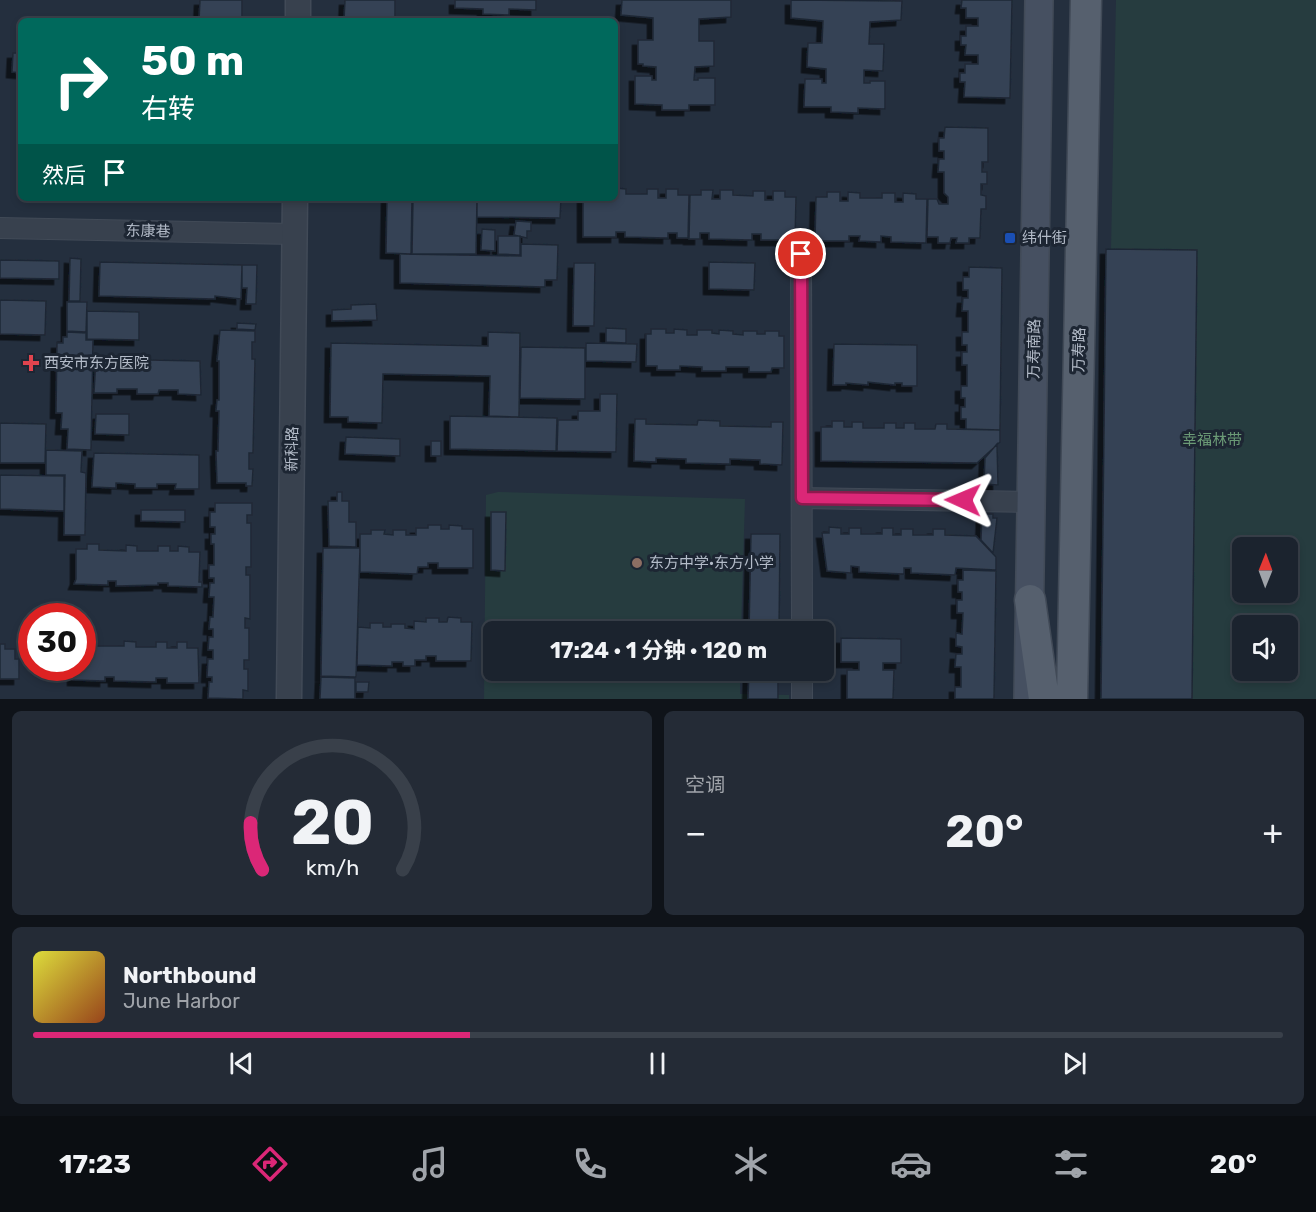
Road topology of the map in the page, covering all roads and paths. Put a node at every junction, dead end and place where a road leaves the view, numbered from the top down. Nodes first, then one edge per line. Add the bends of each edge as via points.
1 (298, 0) edge
2 (1040, 0) edge
3 (1086, 0) edge
4 (298, 18) edge
5 (296, 201) edge
6 (0, 228) edge
7 (295, 234) junction
8 (801, 254) dead end
9 (802, 498) junction
10 (1031, 501) junction
11 (1030, 600) junction
12 (802, 621) edge
13 (802, 681) edge
14 (289, 699) edge
15 (802, 699) edge
16 (1028, 699) edge
17 (1044, 699) edge
18 (1072, 699) edge

1 - 4 street
2 - 10 main road, 万寿南路
3 - 18 main road, 万寿路
5 - 7 street, 新科路
6 - 7 street, 东康巷
7 - 14 street, 新科路
8 - 9 street
9 - 10 street
9 - 12 street
10 - 11 main road, 万寿南路
11 - 16 main road, 万寿南路
11 - 17 main road
13 - 15 street

